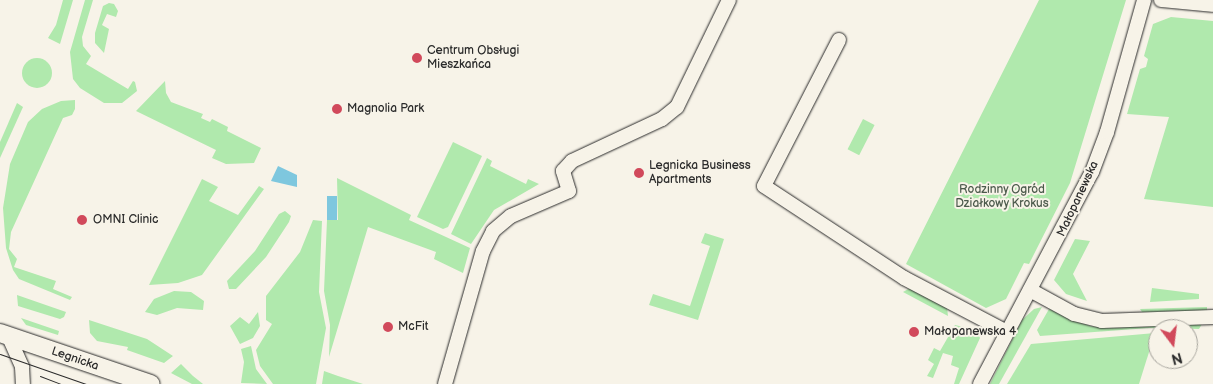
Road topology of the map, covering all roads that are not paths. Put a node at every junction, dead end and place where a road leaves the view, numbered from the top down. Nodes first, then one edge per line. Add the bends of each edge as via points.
1 (729, 0) edge
2 (1144, 0) edge
3 (1161, 0) edge
4 (1213, 5) edge
5 (839, 40) dead end
6 (1030, 290) junction
7 (1213, 317) edge
8 (1006, 332) junction
9 (4, 334) edge
10 (23, 384) edge
11 (151, 384) edge
12 (445, 384) edge
13 (980, 384) edge

1 - 12 street via 677,107 670,114 572,161 563,171 569,191 511,216 493,231 483,251
2 - 6 street, Małopanewska via 1107,132 1092,172
3 - 4 street
5 - 8 street via 764,186 904,278
6 - 7 street via 1074,314 1102,321
6 - 8 street, Małopanewska
8 - 13 street, Małopanewska
9 - 10 street via 22,367
9 - 11 main road, Legnicka

